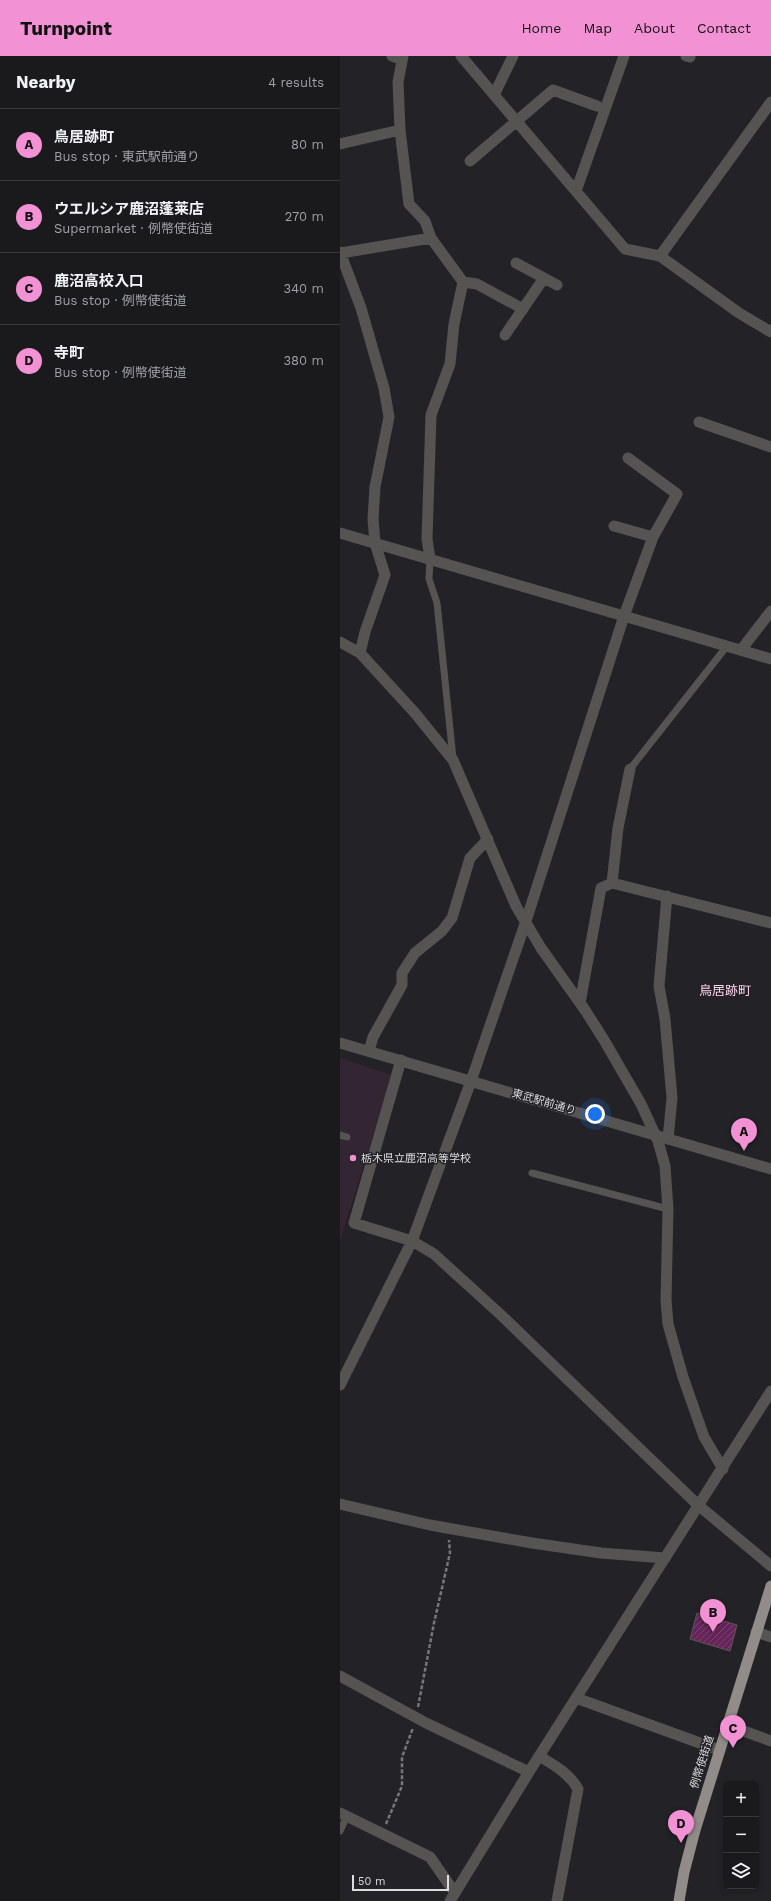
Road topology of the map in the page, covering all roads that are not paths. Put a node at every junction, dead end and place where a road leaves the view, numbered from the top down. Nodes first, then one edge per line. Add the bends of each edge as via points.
1 (513, 56) edge
2 (624, 56) edge
3 (399, 57) edge
4 (466, 58) edge
5 (494, 95) junction
6 (771, 102) edge
7 (597, 106) dead end
8 (517, 122) junction
9 (400, 130) junction
10 (340, 143) edge
11 (470, 161) dead end
12 (576, 191) junction
13 (431, 238) junction
14 (340, 253) edge
15 (660, 256) junction
16 (516, 263) dead end
17 (544, 278) junction
18 (463, 282) junction
19 (557, 285) dead end
20 (523, 309) junction
21 (771, 332) edge
22 (505, 335) dead end
23 (699, 422) dead end
24 (771, 447) edge
25 (628, 458) dead end
26 (614, 526) dead end
27 (340, 533) edge
28 (653, 537) junction
29 (375, 543) junction
30 (430, 559) junction
31 (771, 611) edge
32 (624, 616) junction
33 (340, 642) edge
34 (727, 646) junction
35 (741, 650) junction
36 (360, 653) junction
37 (771, 659) edge
38 (453, 760) junction
39 (630, 769) joint
40 (488, 839) junction
41 (612, 883) junction
42 (667, 896) junction
43 (526, 921) junction
44 (771, 923) edge
45 (580, 1003) junction
46 (340, 1043) edge
47 (369, 1051) junction
48 (401, 1060) junction
49 (471, 1081) junction
50 (654, 1134) junction
51 (668, 1139) junction
52 (771, 1169) edge
53 (532, 1173) dead end
54 (668, 1209) junction
55 (412, 1241) junction
56 (340, 1385) edge
57 (771, 1391) edge
58 (723, 1468) junction
59 (340, 1504) edge
60 (698, 1505) junction
61 (665, 1558) junction
62 (771, 1566) edge
63 (771, 1586) edge
64 (756, 1632) junction
65 (771, 1637) edge
66 (340, 1676) edge
67 (576, 1698) junction
68 (727, 1725) junction
69 (771, 1741) edge
70 (719, 1750) junction
71 (539, 1756) junction
72 (529, 1772) junction
73 (344, 1814) edge
74 (340, 1831) edge
75 (452, 1897) edge
76 (557, 1901) edge
77 (679, 1901) edge

1 - 5 street
2 - 12 street
3 - 9 street
4 - 5 street
5 - 8 street
6 - 15 street
7 - 8 street via 553,90
8 - 11 street
8 - 12 street
9 - 10 street
9 - 13 street via 409,204 425,221
12 - 15 street via 625,249
13 - 14 street
13 - 18 street
14 - 29 street via 360,308 390,417 375,487
15 - 21 street via 739,313
16 - 17 street
17 - 19 street
17 - 20 street
18 - 20 street via 477,284
18 - 30 street via 454,324 450,364 431,415 427,540
20 - 22 street
23 - 24 street
25 - 28 street via 677,494
26 - 28 street
27 - 29 street
28 - 32 street
29 - 30 street
29 - 36 street via 385,575
30 - 32 street
30 - 38 lane via 429,579 437,603
31 - 35 street
32 - 34 street
32 - 43 street
33 - 36 street
34 - 35 street
34 - 39 lane
35 - 37 street
36 - 38 street via 415,713
38 - 40 street
39 - 41 street via 618,828
40 - 43 street via 516,906
40 - 47 street via 470,858 452,918 442,932 415,953 402,973 402,985 373,1036
41 - 42 street
41 - 45 street via 601,888
42 - 44 street
42 - 51 street via 659,986 665,1019 672,1098
43 - 45 street via 541,948
43 - 49 street
45 - 50 street via 641,1104
46 - 47 street, 東武駅前通り
47 - 48 street, 東武駅前通り
48 - 49 street, 東武駅前通り
48 - 55 street via 354,1222
49 - 50 street, 東武駅前通り
49 - 55 street
50 - 51 street, 東武駅前通り
50 - 54 street via 663,1155
51 - 52 street, 東武駅前通り
53 - 54 lane
54 - 58 street via 668,1324 704,1437
55 - 56 street
55 - 60 street via 434,1254 501,1315
57 - 58 street
58 - 60 street
59 - 61 street via 448,1528 601,1553
60 - 61 street
60 - 62 street
61 - 67 street
63 - 64 highway, 例幣使街道
64 - 65 street
64 - 68 highway, 例幣使街道
66 - 72 street via 416,1718
67 - 70 street
67 - 71 street
68 - 69 street
68 - 70 highway, 例幣使街道
70 - 77 highway, 例幣使街道 via 690,1850
71 - 72 street
71 - 76 street via 564,1771 578,1789
72 - 75 street
73 - 74 lane
73 - 75 street via 430,1857

